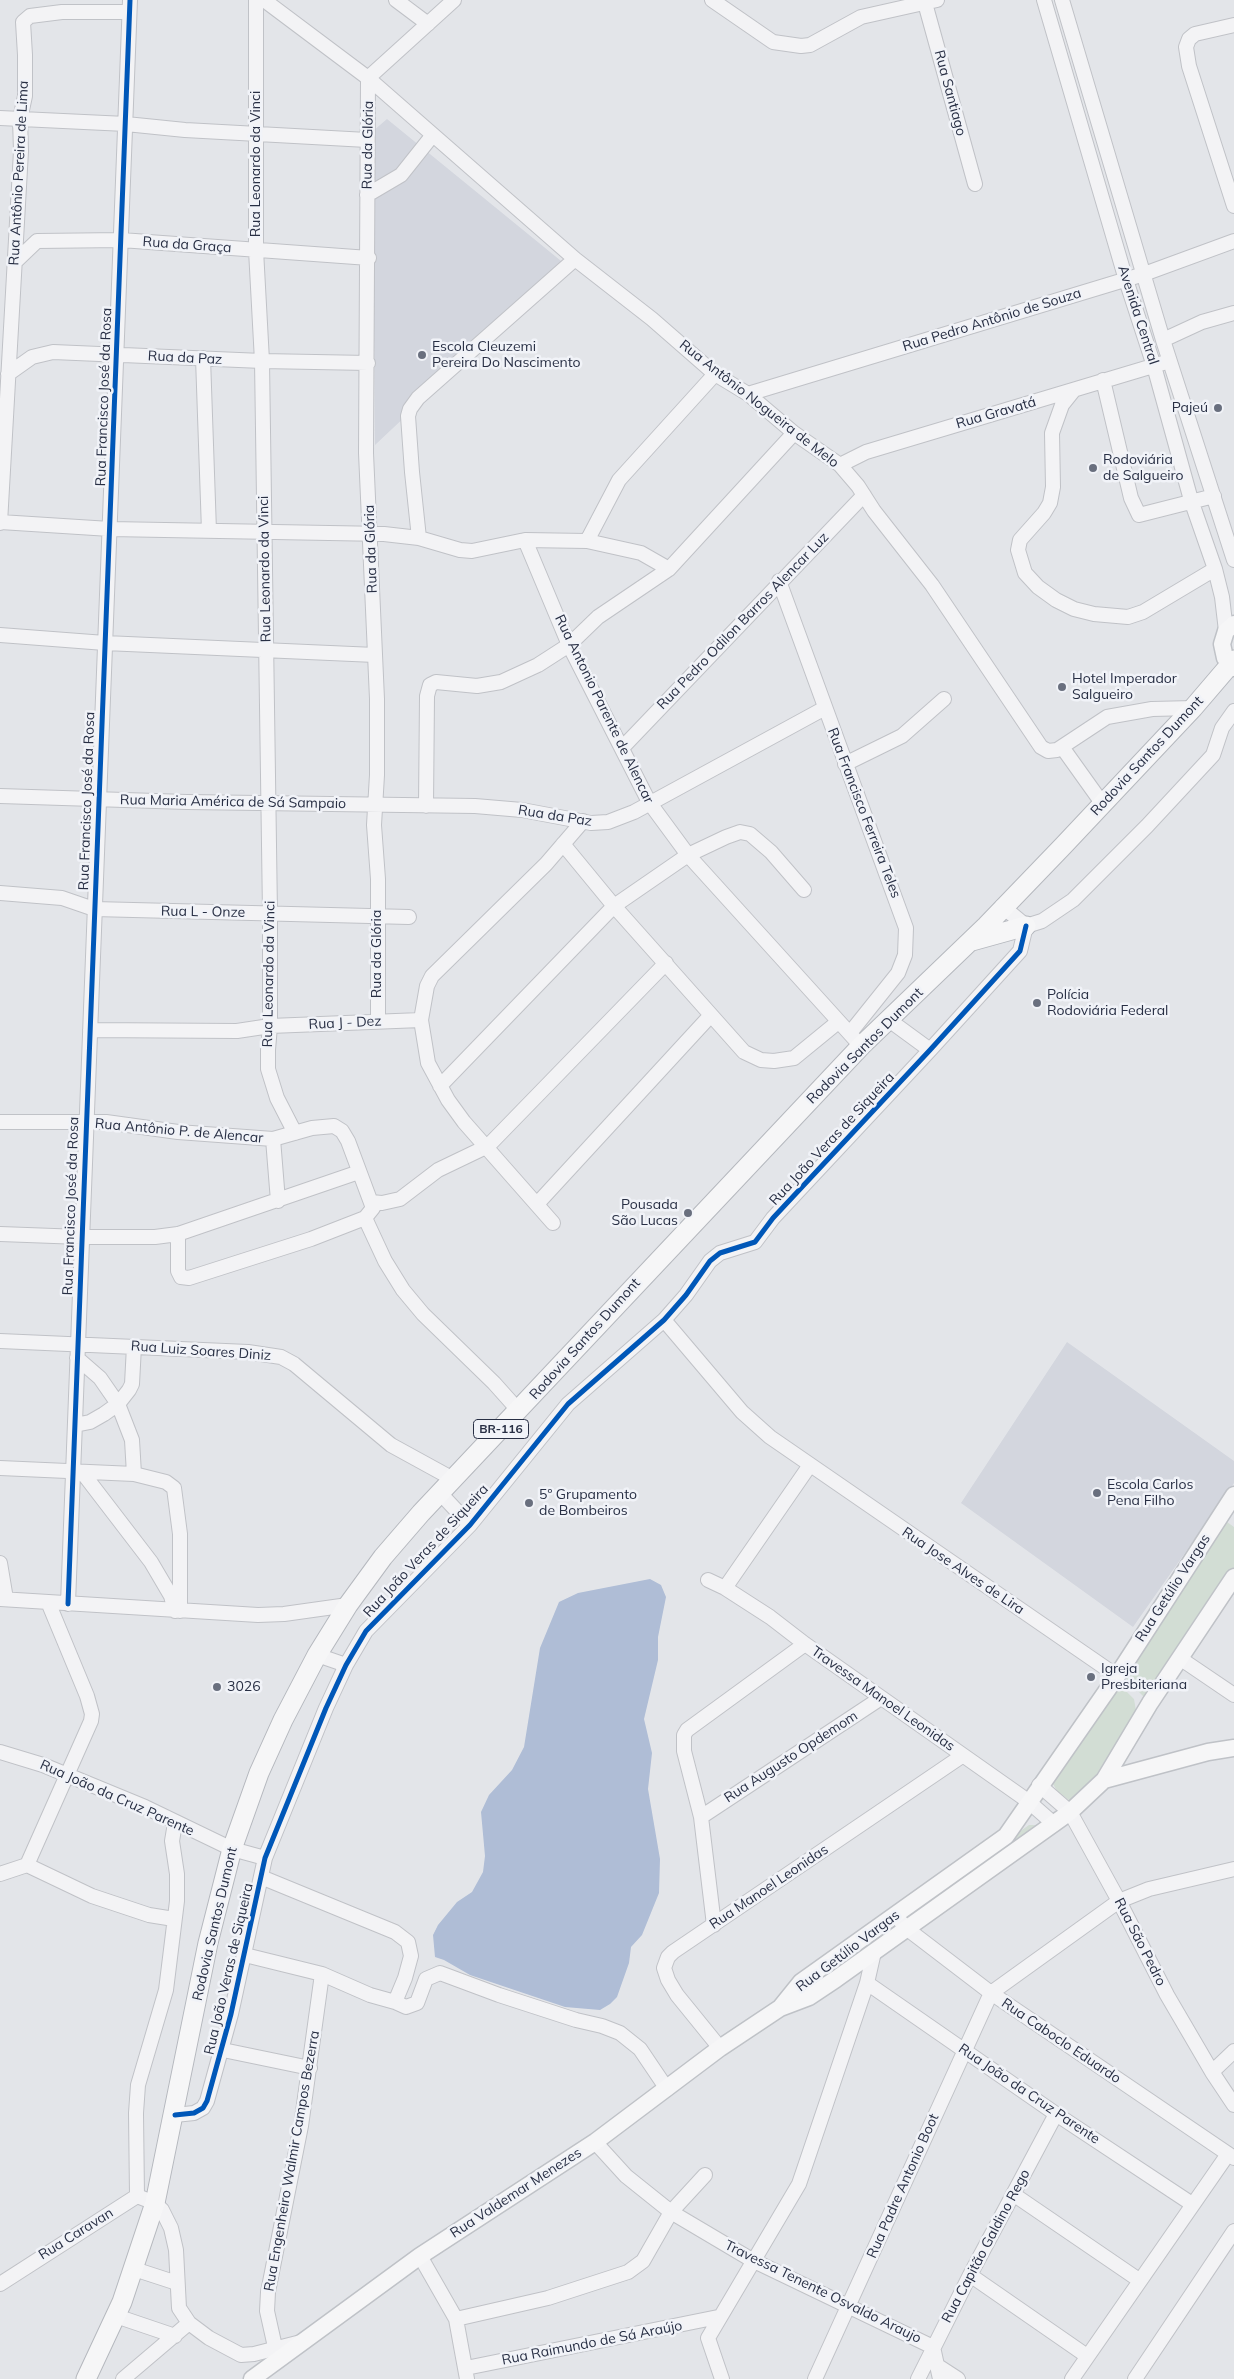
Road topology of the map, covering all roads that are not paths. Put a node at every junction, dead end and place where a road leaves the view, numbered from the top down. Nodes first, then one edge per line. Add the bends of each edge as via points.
1 (256, 0) edge
2 (264, 0) edge
3 (396, 0) edge
4 (454, 0) edge
5 (712, 0) edge
6 (1044, 0) edge
7 (1062, 0) edge
8 (931, 2) edge
9 (129, 6) edge
10 (428, 24) junction
11 (1234, 25) edge
12 (368, 78) junction
13 (0, 118) edge
14 (20, 119) junction
15 (126, 124) junction
16 (256, 133) junction
17 (432, 136) junction
18 (367, 140) junction
19 (975, 184) dead end
20 (367, 194) junction
21 (1234, 206) edge
22 (121, 240) junction
23 (1234, 241) edge
24 (256, 250) junction
25 (369, 258) junction
26 (575, 259) junction
27 (14, 263) junction
28 (1144, 274) junction
29 (1126, 280) junction
30 (1234, 313) edge
31 (1163, 340) junction
32 (117, 354) junction
33 (203, 358) junction
34 (262, 361) junction
35 (1171, 361) junction
36 (368, 363) junction
37 (1154, 366) junction
38 (8, 374) junction
39 (715, 374) junction
40 (1103, 380) junction
41 (1074, 390) junction
42 (748, 394) junction
43 (794, 433) junction
44 (840, 465) junction
45 (864, 495) junction
46 (1214, 496) junction
47 (1191, 500) junction
48 (0, 522) edge
49 (110, 529) junction
50 (209, 531) junction
51 (264, 533) junction
52 (370, 535) junction
53 (419, 538) junction
54 (524, 540) junction
55 (587, 542) junction
56 (1234, 560) edge
57 (669, 569) junction
58 (1215, 569) junction
59 (779, 581) junction
60 (1230, 627) edge
61 (0, 635) edge
62 (105, 643) junction
63 (570, 645) junction
64 (266, 650) junction
65 (375, 655) junction
66 (1232, 664) edge
67 (944, 699) dead end
68 (825, 708) junction
69 (1193, 708) junction
70 (1234, 711) edge
71 (623, 747) junction
72 (1062, 748) junction
73 (845, 764) junction
74 (0, 796) edge
75 (98, 799) junction
76 (649, 802) junction
77 (268, 803) junction
78 (1102, 804) junction
79 (377, 805) junction
80 (426, 806) junction
81 (584, 821) junction
82 (564, 844) junction
83 (688, 855) junction
84 (804, 890) dead end
85 (0, 894) edge
86 (614, 906) junction
87 (1002, 906) junction
88 (94, 909) junction
89 (270, 914) junction
90 (377, 917) junction
91 (408, 917) dead end
92 (1026, 926) junction
93 (970, 941) junction
94 (666, 963) junction
95 (711, 1015) junction
96 (421, 1020) junction
97 (889, 1020) junction
98 (378, 1021) junction
99 (838, 1022) junction
100 (270, 1026) junction
101 (90, 1030) junction
102 (856, 1040) junction
103 (930, 1050) junction
104 (440, 1086) junction
105 (0, 1122) edge
106 (86, 1122) junction
107 (295, 1133) junction
108 (273, 1139) junction
109 (488, 1146) junction
110 (359, 1172) junction
111 (278, 1201) junction
112 (371, 1202) junction
113 (537, 1204) junction
114 (367, 1217) junction
115 (553, 1223) dead end
116 (0, 1234) edge
117 (178, 1234) junction
118 (81, 1237) junction
119 (664, 1320) junction
120 (0, 1341) edge
121 (77, 1343) junction
122 (134, 1346) junction
123 (77, 1358) junction
124 (118, 1404) junction
125 (519, 1411) junction
126 (75, 1425) junction
127 (810, 1465) junction
128 (0, 1468) edge
129 (78, 1472) junction
130 (134, 1474) junction
131 (453, 1478) junction
132 (440, 1493) junction
133 (1231, 1506) edge
134 (470, 1525) junction
135 (0, 1563) edge
136 (1234, 1577) edge
137 (708, 1580) dead end
138 (725, 1588) junction
139 (3, 1599) edge
140 (48, 1602) junction
141 (68, 1604) junction
142 (348, 1605) junction
143 (178, 1611) junction
144 (805, 1644) junction
145 (318, 1655) junction
146 (1181, 1659) junction
147 (346, 1665) junction
148 (1116, 1676) junction
149 (1234, 1696) edge
150 (881, 1698) junction
151 (1234, 1748) edge
152 (0, 1752) edge
153 (962, 1756) junction
154 (67, 1775) junction
155 (1104, 1780) junction
156 (1039, 1786) junction
157 (1028, 1801) junction
158 (1070, 1812) junction
159 (701, 1816) junction
160 (175, 1823) junction
161 (1054, 1824) junction
162 (232, 1849) junction
163 (265, 1858) junction
164 (27, 1865) junction
165 (1234, 1869) edge
166 (0, 1874) edge
167 (261, 1877) junction
168 (1119, 1901) junction
169 (174, 1918) junction
170 (901, 1922) junction
171 (714, 1925) junction
172 (874, 1952) junction
173 (245, 1955) junction
174 (322, 1974) junction
175 (867, 1983) junction
176 (991, 1993) junction
177 (394, 2002) junction
178 (780, 2008) junction
179 (720, 2048) junction
180 (223, 2050) junction
181 (964, 2050) junction
182 (1234, 2051) edge
183 (310, 2068) junction
184 (1212, 2072) junction
185 (667, 2088) junction
186 (1234, 2105) edge
187 (1056, 2114) junction
188 (175, 2115) junction
189 (595, 2142) junction
190 (1231, 2156) edge
191 (705, 2175) dead end
192 (1013, 2194) junction
193 (137, 2196) junction
194 (155, 2203) junction
195 (1192, 2204) junction
196 (670, 2212) junction
197 (1234, 2231) edge
198 (420, 2256) junction
199 (752, 2260) junction
200 (134, 2269) junction
201 (970, 2275) junction
202 (1139, 2280) junction
203 (0, 2284) edge
204 (177, 2284) junction
205 (849, 2305) junction
206 (116, 2316) junction
207 (718, 2317) junction
208 (456, 2319) junction
209 (189, 2323) junction
210 (175, 2336) junction
211 (303, 2341) junction
212 (275, 2347) junction
213 (933, 2347) junction
214 (1087, 2356) junction
215 (939, 2372) edge
216 (467, 2373) edge
217 (86, 2379) edge
218 (123, 2379) edge
219 (252, 2379) edge
220 (722, 2379) edge
221 (814, 2379) edge
222 (918, 2379) edge
223 (958, 2379) edge
224 (1072, 2379) edge
225 (1135, 2379) edge

1 - 16 street, Rua Leonardo da Vinci
2 - 12 street, Rua Antônio Nogueira de Melo
3 - 10 street
4 - 10 street
5 - 8 street via 773,42 801,46 810,45 861,17
6 - 29 street, Avenida Central
7 - 28 street, Avenida Central
8 - 19 street, Rua Santiago
9 - 14 street, Rua Antônio Pereira de Lima via 26,18 22,27 25,96
9 - 15 street, Rua Francisco José da Rosa
10 - 12 street
11 - 21 street via 1195,34 1186,48
12 - 17 street, Rua Antônio Nogueira de Melo
12 - 18 street, Rua da Glória
13 - 14 street
14 - 15 street
14 - 27 street, Rua Antônio Pereira de Lima
15 - 16 street
15 - 22 street, Rua Francisco José da Rosa
16 - 18 street
16 - 24 street, Rua Leonardo da Vinci
17 - 20 street via 401,175
17 - 26 street, Rua Antônio Nogueira de Melo
18 - 20 street, Rua da Glória
20 - 25 street, Rua da Glória
22 - 24 street, Rua da Graça
22 - 27 street, Rua da Graça via 37,240
22 - 32 street, Rua Francisco José da Rosa
23 - 28 street, Rua Pedro Antônio de Souza
24 - 25 street, Rua da Graça
24 - 34 street, Rua Leonardo da Vinci
25 - 36 street, Rua da Glória
26 - 39 street, Rua Antônio Nogueira de Melo via 652,319
26 - 53 street via 418,398 410,409
27 - 38 street, Rua Antônio Pereira de Lima
28 - 29 street, Rua Pedro Antônio de Souza
28 - 31 street, Avenida Central
29 - 37 street, Avenida Central
29 - 42 street, Rua Pedro Antônio de Souza
30 - 31 street via 1202,322
31 - 35 street, Avenida Central
32 - 33 street, Rua da Paz
32 - 38 street, Rua da Paz via 41,353
32 - 49 street, Rua Francisco José da Rosa
33 - 34 street, Rua da Paz
33 - 50 street
34 - 36 street, Rua da Paz
34 - 51 street, Rua Leonardo da Vinci
35 - 37 street, Rua Gravatá
35 - 46 street, Avenida Central
36 - 52 street, Rua da Glória via 366,453
37 - 40 street, Rua Gravatá
37 - 47 street, Avenida Central
38 - 48 street, Rua Antônio Pereira de Lima
39 - 42 street, Rua Antônio Nogueira de Melo
39 - 55 street via 619,480
40 - 41 street, Rua Gravatá
40 - 47 street via 1128,491 1138,516
41 - 44 street, Rua Gravatá via 866,452
41 - 58 street via 1062,405 1052,433 1050,502 1020,540 1018,550 1025,573 1056,600 1074,609 1128,617 1143,612
42 - 43 street, Rua Antônio Nogueira de Melo
43 - 44 street, Rua Antônio Nogueira de Melo
43 - 57 street
44 - 45 street, Rua Antônio Nogueira de Melo
45 - 59 street, Rua Pedro Odilon Barros Alencar Luz
45 - 72 street, Rua Antônio Nogueira de Melo via 932,585 1041,747 1053,752
46 - 47 street
46 - 56 street, Avenida Central
47 - 58 street, Avenida Central
48 - 49 street
49 - 50 street
49 - 62 street, Rua Francisco José da Rosa
50 - 51 street
51 - 52 street
51 - 64 street, Rua Leonardo da Vinci
52 - 53 street
52 - 65 street, Rua da Glória
53 - 54 street via 472,551
54 - 55 street
54 - 63 street, Rua Antonio Parente de Alencar
55 - 57 street via 641,553
57 - 63 street via 598,616
58 - 60 street, Avenida Central
59 - 68 street, Rua Francisco Ferreira Teles
59 - 71 street, Rua Pedro Odilon Barros Alencar Luz
60 - 66 main road via 1222,651
61 - 62 street
62 - 64 street
62 - 75 street, Rua Francisco José da Rosa
63 - 71 street, Rua Antonio Parente de Alencar
63 - 80 street via 538,665 501,682 477,686 436,682 430,685 427,696
64 - 65 street
64 - 77 street, Rua Leonardo da Vinci
65 - 79 street, Rua da Glória
66 - 69 highway, Rodovia Santos Dumont / BR-116
67 - 73 street via 902,736
68 - 73 street, Rua Francisco Ferreira Teles
68 - 76 street, Rua da Paz
69 - 72 street via 1152,709 1107,717
69 - 78 highway, Rodovia Santos Dumont / BR-116
70 - 92 street via 1222,728 1213,755 1148,826 1073,900 1042,921
71 - 76 street, Rua Antonio Parente de Alencar
72 - 78 street
73 - 102 street, Rua Francisco Ferreira Teles via 902,916 907,944 898,973
74 - 75 street, Rua Maria América de Sá Sampaio
75 - 77 street, Rua Maria América de Sá Sampaio
75 - 88 street, Rua Francisco José da Rosa
76 - 81 street, Rua da Paz via 618,820
76 - 83 street, Rua Antonio Parente de Alencar
77 - 79 street, Rua Maria América de Sá Sampaio
77 - 89 street, Rua Leonardo da Vinci
78 - 87 highway, Rodovia Santos Dumont / BR-116
79 - 80 street, Rua da Paz
79 - 90 street, Rua da Glória via 374,825 378,865
80 - 81 street, Rua da Paz via 522,810
81 - 82 street
82 - 86 street
82 - 96 street via 432,976
83 - 84 street via 740,832 750,834 771,852
83 - 86 street
83 - 99 street, Rua Antonio Parente de Alencar
85 - 88 street, Rua L - Onze via 62,898
86 - 94 street
86 - 104 street
87 - 92 street
87 - 93 highway, Rodovia Santos Dumont / BR-116
88 - 89 street, Rua L - Onze
88 - 101 street, Rua Francisco José da Rosa
89 - 90 street, Rua L - Onze
89 - 100 street, Rua Leonardo da Vinci
90 - 91 street, Rua L - Onze
90 - 98 street, Rua da Glória
92 - 93 highway
92 - 103 street, Rua João Veras de Siqueira via 1020,950
93 - 97 highway, Rodovia Santos Dumont / BR-116
94 - 95 street
94 - 109 street
95 - 99 street via 744,1052 761,1060 774,1061 794,1058
95 - 113 street
96 - 98 street, Rua J - Dez
96 - 104 street via 428,1063
97 - 102 highway, Rodovia Santos Dumont / BR-116
97 - 103 street
98 - 100 street, Rua J - Dez
99 - 102 street, Rua Antonio Parente de Alencar
100 - 101 street via 237,1031
100 - 107 street, Rua Leonardo da Vinci via 268,1069 276,1098
101 - 106 street, Rua Francisco José da Rosa
102 - 125 highway, Rodovia Santos Dumont / BR-116
103 - 119 street, Rua João Veras de Siqueira via 773,1218 755,1242 715,1257
104 - 109 street via 464,1122
105 - 106 street, Rua Antônio P. de Alencar
106 - 108 street, Rua Antônio P. de Alencar
106 - 118 street, Rua Francisco José da Rosa
107 - 108 street, Rua Antônio P. de Alencar
107 - 110 street, Rua Antônio P. de Alencar via 326,1126 339,1128 348,1141
108 - 111 street
109 - 112 street via 438,1170 400,1199
109 - 113 street
110 - 111 street
110 - 112 street
111 - 117 street
112 - 114 street via 373,1210
113 - 115 street
114 - 117 street via 269,1254 189,1278 181,1277 178,1271
114 - 125 street via 385,1262 403,1290 422,1314
116 - 118 street
117 - 118 street
118 - 121 street, Rua Francisco José da Rosa
119 - 127 street, Rua Jose Alves de Lira via 742,1412 770,1437
119 - 134 street, Rua João Veras de Siqueira via 568,1404
120 - 121 street, Rua Luiz Soares Diniz
121 - 122 street, Rua Luiz Soares Diniz
121 - 123 street, Rua Francisco José da Rosa
122 - 124 street via 132,1384
122 - 131 street, Rua Luiz Soares Diniz via 248,1352 286,1359 391,1445
123 - 124 street via 100,1378
123 - 126 street, Rua Francisco José da Rosa
124 - 126 street via 100,1417
124 - 130 street via 132,1440
125 - 131 highway, Rodovia Santos Dumont / BR-116
126 - 129 street, Rua Francisco José da Rosa
127 - 138 street
127 - 148 street, Rua Jose Alves de Lira
128 - 129 street
129 - 130 street
129 - 141 street, Rua Francisco José da Rosa
129 - 143 street via 151,1562
130 - 143 street via 166,1482 176,1491 180,1534
131 - 132 highway, Rodovia Santos Dumont / BR-116
132 - 134 street
132 - 142 highway, Rodovia Santos Dumont / BR-116 via 383,1557
133 - 148 main road, Rua Getúlio Vargas
134 - 147 street, Rua João Veras de Siqueira via 366,1631
135 - 139 street
136 - 146 main road, Rua Getúlio Vargas
137 - 138 street, Travessa Manoel Leonidas
138 - 144 street, Travessa Manoel Leonidas
139 - 140 street
140 - 141 street
140 - 154 street via 92,1714
141 - 143 street
142 - 143 street via 284,1614
142 - 145 highway, Rodovia Santos Dumont / BR-116
144 - 150 street, Travessa Manoel Leonidas
144 - 159 street via 687,1730 684,1751
145 - 147 street
145 - 162 highway, Rodovia Santos Dumont / BR-116 via 269,1748
146 - 149 street
146 - 155 main road, Rua Getúlio Vargas via 1150,1703
147 - 163 street, Rua João Veras de Siqueira
148 - 156 main road, Rua Getúlio Vargas
150 - 153 street, Travessa Manoel Leonidas
150 - 159 street, Rua Augusto Opdemom
151 - 155 main road
152 - 154 street, Rua João da Cruz Parente
153 - 157 street, Travessa Manoel Leonidas
153 - 171 street, Rua Manoel Leonidas
154 - 160 street, Rua João da Cruz Parente via 146,1807
154 - 164 street
155 - 158 main road, Rua Getúlio Vargas
156 - 157 main road, Rua Getúlio Vargas
156 - 158 street, Rua São Pedro
157 - 161 street, Travessa Manoel Leonidas
157 - 170 main road, Rua Getúlio Vargas via 1005,1837
158 - 161 main road, Rua Getúlio Vargas
158 - 168 street, Rua São Pedro
159 - 171 street
160 - 162 street, Rua João da Cruz Parente
160 - 169 street via 172,1841 178,1887
161 - 170 main road, Rua Getúlio Vargas
162 - 163 street, Rua João da Cruz Parente
162 - 188 highway, Rodovia Santos Dumont / BR-116 via 208,1943
163 - 167 street, Rua João Veras de Siqueira
164 - 166 street
164 - 169 street via 92,1896 149,1915
165 - 168 street via 1149,1889
167 - 173 street, Rua João Veras de Siqueira
167 - 177 street via 406,1939 411,1956
168 - 176 street
168 - 184 street, Rua São Pedro via 1167,1995
169 - 193 street via 162,2008 138,2085
170 - 172 main road, Rua Getúlio Vargas
170 - 176 street, Rua Caboclo Eduardo
170 - 178 main road, Rua Getúlio Vargas via 801,1982
171 - 179 street, Rua Manoel Leonidas via 673,1952 664,1968 677,1995
172 - 175 street
172 - 178 main road, Rua Getúlio Vargas via 809,1997
173 - 174 street
173 - 180 street, Rua João Veras de Siqueira
174 - 177 street
174 - 183 street, Rua Engenheiro Walmir Campos Bezerra
175 - 181 street, Rua João da Cruz Parente
175 - 199 street via 799,2184
176 - 181 street, Rua Padre Antonio Boot
176 - 190 street, Rua Caboclo Eduardo
177 - 185 street via 406,2007 417,2003 426,1979 440,1973 620,2033 640,2049
178 - 179 main road, Rua Valdemar Menezes
179 - 185 main road, Rua Valdemar Menezes
180 - 183 street
180 - 188 street, Rua João Veras de Siqueira via 203,2108 194,2113
181 - 187 street, Rua João da Cruz Parente
181 - 205 street, Rua Padre Antonio Boot
182 - 184 street
183 - 212 street, Rua Engenheiro Walmir Campos Bezerra via 268,2292 267,2316
184 - 186 street, Rua São Pedro
185 - 189 main road, Rua Valdemar Menezes
187 - 192 street, Rua Capitão Galdino Rego
187 - 195 street, Rua João da Cruz Parente
188 - 194 highway, Rodovia Santos Dumont / BR-116
189 - 196 street, Travessa Tenente Osvaldo Araujo via 626,2176
189 - 198 main road, Rua Valdemar Menezes
190 - 195 street
191 - 196 street
192 - 201 street, Rua Capitão Galdino Rego
192 - 202 street
193 - 194 street
193 - 203 street, Rua Caravan
194 - 200 highway, Rodovia Santos Dumont / BR-116
194 - 204 street via 171,2228 176,2250
195 - 202 street
196 - 199 street, Travessa Tenente Osvaldo Araujo
196 - 208 street via 643,2260 628,2272 548,2298
197 - 225 street
198 - 208 street
198 - 211 main road, Rua Valdemar Menezes
199 - 205 street, Travessa Tenente Osvaldo Araujo
199 - 207 street
200 - 204 street
200 - 206 highway, Rodovia Santos Dumont / BR-116
201 - 213 street, Rua Capitão Galdino Rego
201 - 214 street
202 - 214 street
204 - 209 street via 179,2308
205 - 213 street, Travessa Tenente Osvaldo Araujo
205 - 221 street, Rua Padre Antonio Boot
206 - 210 street
206 - 217 highway, Rodovia Santos Dumont / BR-116
207 - 216 street, Rua Raimundo de Sá Araújo
207 - 220 street via 708,2338
208 - 216 street
209 - 210 street
209 - 212 street via 241,2355
210 - 218 street
211 - 212 street
211 - 219 main road, Rua Valdemar Menezes
213 - 215 street, Travessa Tenente Osvaldo Araujo
213 - 222 street, Rua Capitão Galdino Rego
214 - 224 street
215 - 223 street

